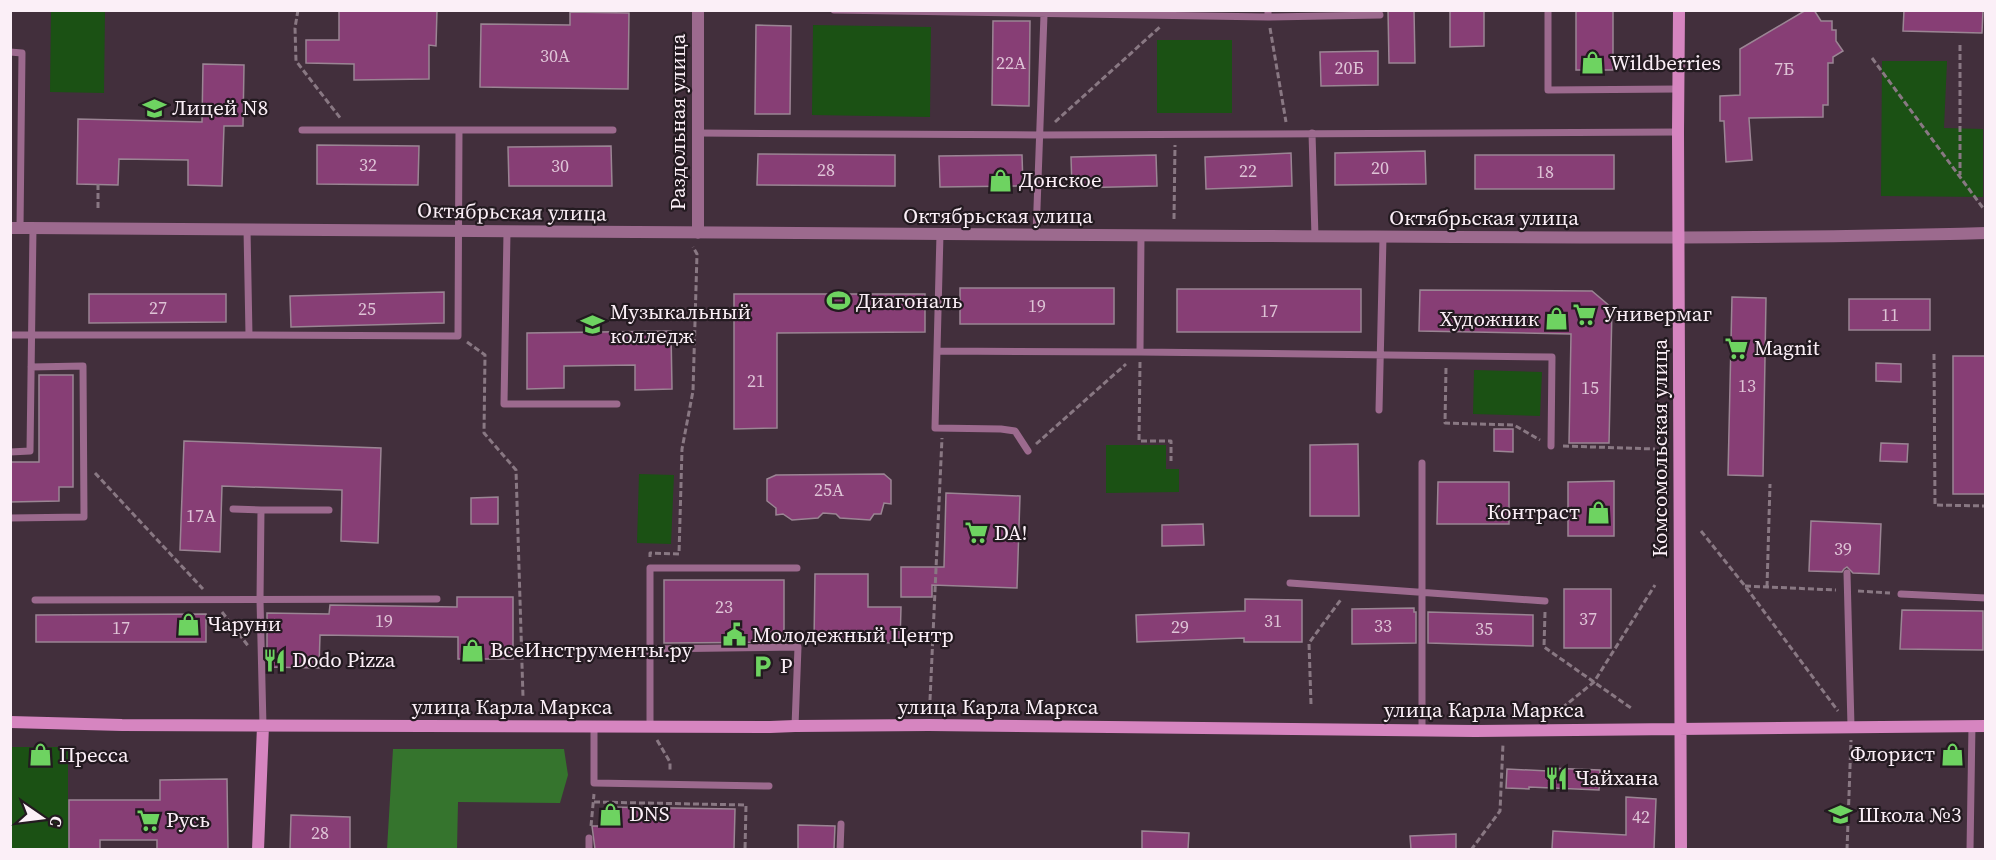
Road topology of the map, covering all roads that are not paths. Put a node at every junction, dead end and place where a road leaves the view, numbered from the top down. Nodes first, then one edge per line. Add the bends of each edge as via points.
1 (698, 10) edge
2 (834, 10) edge
3 (1548, 10) edge
4 (1679, 10) edge
5 (1268, 14) edge
6 (1044, 15) junction
7 (1380, 15) dead end
8 (10, 52) edge
9 (1678, 89) junction
10 (302, 130) dead end
11 (459, 130) junction
12 (613, 130) dead end
13 (1678, 132) junction
14 (697, 133) junction
15 (1312, 133) junction
16 (1040, 135) junction
17 (21, 228) edge
18 (247, 229) junction
19 (458, 231) junction
20 (507, 232) junction
21 (698, 233) junction
22 (1986, 233) edge
23 (940, 234) junction
24 (1036, 235) junction
25 (1141, 236) junction
26 (1315, 237) junction
27 (1383, 237) junction
28 (1679, 238) junction
29 (10, 335) edge
30 (32, 335) junction
31 (249, 335) junction
32 (937, 351) junction
33 (1140, 352) junction
34 (1381, 354) junction
35 (31, 367) junction
36 (617, 404) dead end
37 (1379, 410) dead end
38 (1551, 446) road end
39 (1028, 451) road end
40 (10, 452) edge
41 (1422, 464) dead end
42 (233, 509) dead end
43 (261, 510) junction
44 (329, 510) dead end
45 (10, 518) edge
46 (797, 568) dead end
47 (1847, 573) dead end
48 (1290, 583) dead end
49 (1421, 592) junction
50 (1901, 594) road end
51 (1986, 598) edge
52 (437, 599) dead end
53 (35, 600) dead end
54 (260, 600) junction
55 (1545, 601) road end
56 (650, 649) junction
57 (10, 722) edge
58 (263, 726) junction
59 (795, 726) junction
60 (1851, 726) junction
61 (1972, 726) junction
62 (1986, 726) edge
63 (594, 727) junction
64 (650, 727) junction
65 (1681, 729) junction
66 (1422, 730) junction
67 (769, 786) dead end
68 (841, 824) dead end
69 (589, 838) road end
70 (258, 849) edge
71 (589, 849) edge
72 (840, 849) edge
73 (1681, 849) edge
74 (1970, 849) edge

1 - 14 street, Раздольная улица
2 - 6 lane
3 - 9 lane via 1548,90
4 - 9 main road, Комсомольская улица
5 - 6 lane
5 - 7 lane
6 - 16 lane
8 - 17 lane via 22,53
9 - 13 main road, Комсомольская улица
10 - 11 lane
11 - 12 lane
11 - 19 lane
13 - 15 lane
13 - 28 main road, Комсомольская улица
14 - 16 lane
14 - 21 street, Раздольная улица
15 - 16 lane
15 - 26 lane
16 - 24 lane
17 - 18 street, Октябрьская улица
17 - 30 lane
18 - 19 street, Октябрьская улица
18 - 31 lane
19 - 20 street, Октябрьская улица
19 - 31 lane via 458,336
20 - 21 street, Октябрьская улица
20 - 36 lane via 504,404
21 - 23 street, Октябрьская улица
22 - 28 street, Октябрьская улица
23 - 24 street, Октябрьская улица
23 - 32 lane
24 - 25 street, Октябрьская улица
25 - 26 street, Октябрьская улица
25 - 33 lane
26 - 27 street, Октябрьская улица
27 - 28 street, Октябрьская улица
27 - 34 lane
28 - 65 main road, Комсомольская улица
29 - 30 lane
30 - 31 lane
30 - 35 lane
32 - 33 lane
32 - 39 lane via 935,428 1015,431
33 - 34 lane
34 - 37 lane
34 - 38 lane via 1552,357
35 - 40 lane via 30,451
35 - 45 lane via 84,366 84,517
41 - 49 lane
42 - 43 lane
43 - 44 lane
43 - 54 lane
46 - 56 lane via 650,568
47 - 60 lane
48 - 49 lane
49 - 55 lane
49 - 66 lane
50 - 51 lane
52 - 54 lane
53 - 54 lane
54 - 58 lane
56 - 59 lane via 798,646
56 - 64 lane
57 - 58 main road, улица Карла Маркса
58 - 63 main road, улица Карла Маркса
58 - 70 main road
59 - 64 main road, улица Карла Маркса
59 - 66 main road, улица Карла Маркса
60 - 61 main road, улица Карла Маркса
60 - 65 main road, улица Карла Маркса
61 - 62 main road, улица Карла Маркса
61 - 74 lane
63 - 64 main road, улица Карла Маркса
63 - 67 lane via 594,783
65 - 66 main road, улица Карла Маркса
65 - 73 main road, Комсомольская улица
68 - 72 lane
69 - 71 lane

